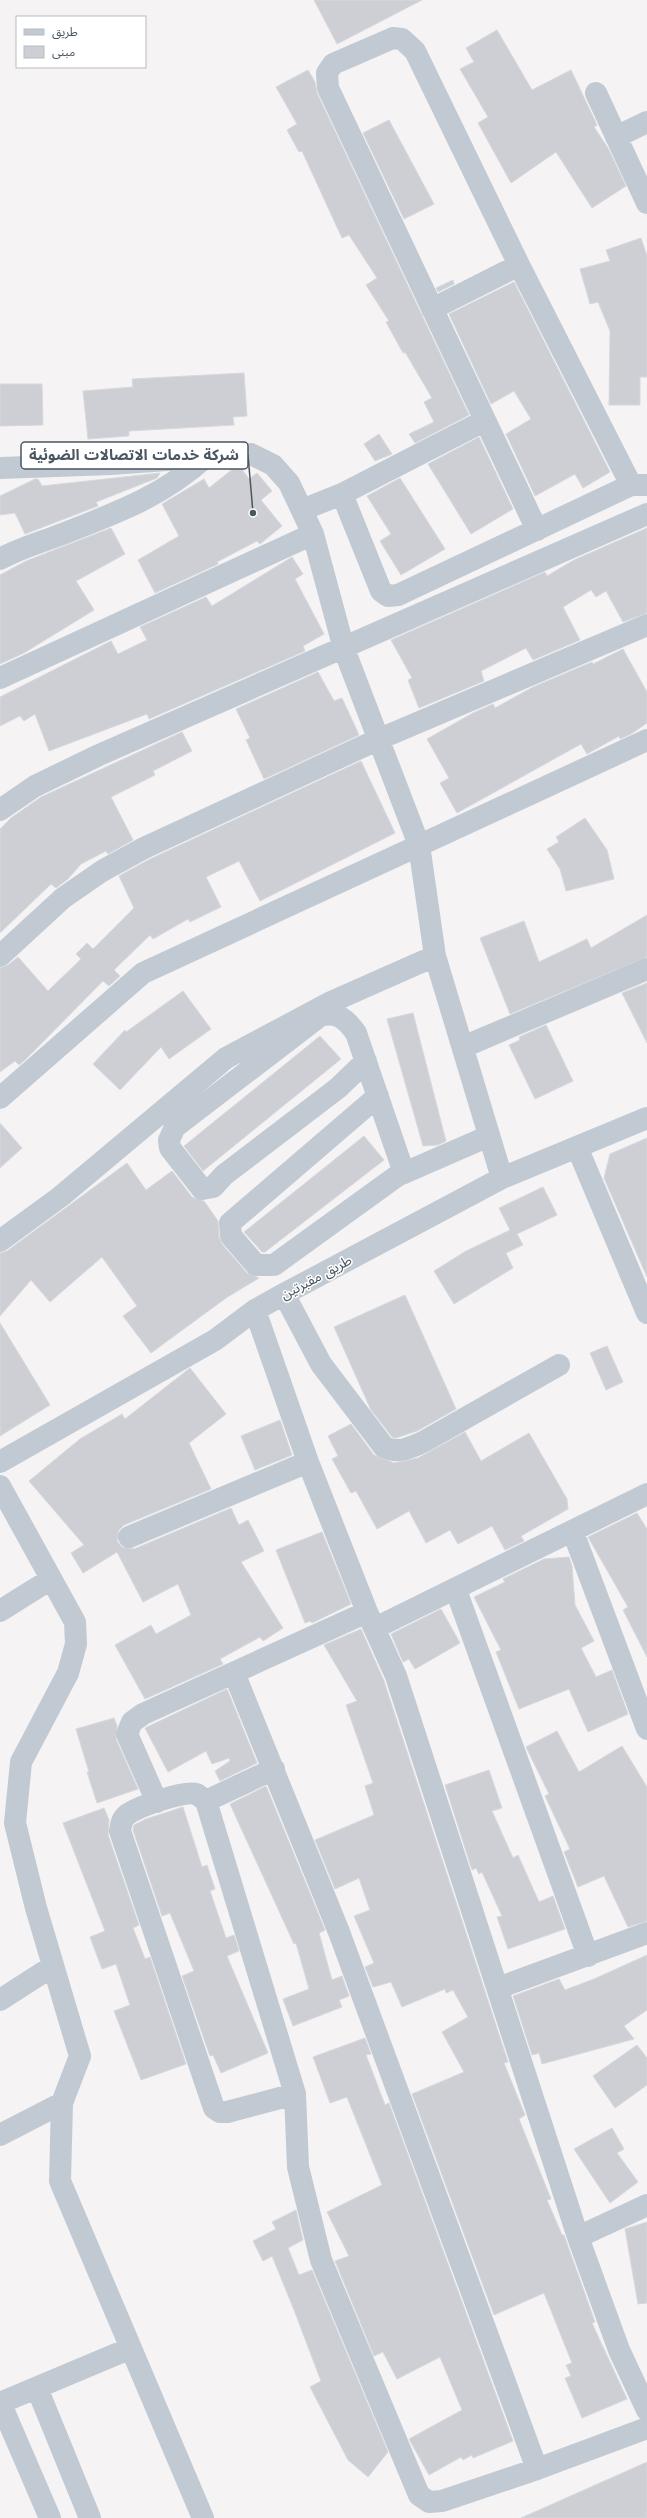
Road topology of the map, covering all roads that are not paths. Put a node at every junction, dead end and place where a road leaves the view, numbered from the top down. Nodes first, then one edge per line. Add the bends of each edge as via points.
1 (596, 93) dead end
2 (647, 122) edge
3 (616, 137) junction
4 (647, 203) edge
5 (519, 265) junction
6 (432, 309) junction
7 (484, 421) junction
8 (207, 456) junction
9 (0, 468) edge
10 (639, 485) edge
11 (342, 494) junction
12 (302, 510) junction
13 (647, 514) edge
14 (537, 530) junction
15 (312, 534) junction
16 (0, 559) edge
17 (647, 624) edge
18 (344, 649) junction
19 (0, 678) edge
20 (377, 740) junction
21 (647, 740) edge
22 (0, 810) edge
23 (419, 845) junction
24 (0, 956) edge
25 (435, 956) junction
26 (647, 969) edge
27 (463, 1048) junction
28 (366, 1062) junction
29 (378, 1096) junction
30 (0, 1098) edge
31 (647, 1118) edge
32 (489, 1136) junction
33 (577, 1147) junction
34 (404, 1173) junction
35 (502, 1178) junction
36 (0, 1241) edge
37 (284, 1294) junction
38 (255, 1310) junction
39 (647, 1313) edge
40 (559, 1365) dead end
41 (0, 1462) edge
42 (308, 1462) junction
43 (647, 1494) edge
44 (3, 1498) edge
45 (573, 1532) junction
46 (129, 1538) dead end
47 (51, 1579) junction
48 (456, 1590) junction
49 (0, 1611) edge
50 (371, 1620) junction
51 (234, 1673) junction
52 (647, 1729) edge
53 (274, 1769) junction
54 (157, 1802) junction
55 (206, 1802) junction
56 (8, 1827) edge
57 (647, 1933) edge
58 (588, 1956) junction
59 (53, 1966) junction
60 (498, 1988) junction
61 (0, 2000) edge
62 (295, 2094) junction
63 (62, 2103) junction
64 (0, 2136) edge
65 (647, 2205) edge
66 (578, 2237) junction
67 (131, 2348) junction
68 (36, 2388) junction
69 (0, 2403) edge
70 (647, 2410) edge
71 (647, 2428) edge
72 (537, 2469) junction
73 (50, 2518) edge
74 (90, 2518) edge
75 (203, 2518) edge

1 - 3 street
2 - 3 street
3 - 4 street
5 - 6 street
5 - 6 street via 415,51 406,41 393,38 338,62 327,73 328,88
5 - 10 street
6 - 7 street
7 - 11 street
7 - 14 street
8 - 9 street via 111,464
8 - 12 street via 251,454 262,458 273,465 289,482
8 - 16 street via 184,478 158,493
10 - 14 street
11 - 12 street
11 - 14 street via 380,591 388,596 398,595
12 - 15 street
13 - 18 street
15 - 18 street
15 - 19 street
17 - 20 street
18 - 20 street
18 - 22 street via 64,771 35,786
20 - 23 street
20 - 24 street via 144,848 102,871 63,898
21 - 23 street
23 - 25 street
23 - 30 street via 143,973
25 - 27 street
25 - 36 street via 330,1002 226,1058 60,1197
26 - 27 street
27 - 32 street
28 - 28 street via 338,1088 224,1175 213,1187 202,1189 170,1148 169,1140 175,1127 320,1016 330,1013 342,1016 356,1033
28 - 29 street
29 - 34 street
29 - 34 street via 230,1222 229,1232 256,1265 274,1265 376,1189
31 - 33 street, طريق مقبرتين
32 - 34 street
32 - 35 street
33 - 35 street, طريق مقبرتين
33 - 39 street
35 - 37 street, طريق مقبرتين
37 - 38 street, طريق مقبرتين
37 - 40 street via 335,1385 384,1447 391,1450 402,1451 423,1442
38 - 41 street, طريق مقبرتين via 215,1340
38 - 42 street
42 - 46 street
42 - 50 street
43 - 45 street
44 - 47 street
45 - 48 street
45 - 52 street
47 - 49 street
47 - 56 street via 75,1622 76,1644 68,1673 21,1762
48 - 50 street
48 - 58 street
50 - 51 street
50 - 60 street via 396,1676
51 - 53 street
51 - 54 street via 143,1714 132,1722 127,1734
53 - 55 street
53 - 72 street via 339,1932
54 - 55 street via 196,1794
54 - 62 street via 127,1814 120,1830 214,2108 220,2112 227,2112
55 - 62 street
56 - 59 street
57 - 58 street
58 - 60 street
59 - 61 street
59 - 63 street via 80,2056
60 - 66 street
62 - 72 street via 298,2166 321,2260 419,2495 429,2502 442,2502
63 - 64 street
63 - 67 street via 60,2181
65 - 66 street
66 - 70 street via 619,2350
67 - 68 street
67 - 75 street
68 - 69 street
68 - 74 street
69 - 73 street
71 - 72 street

